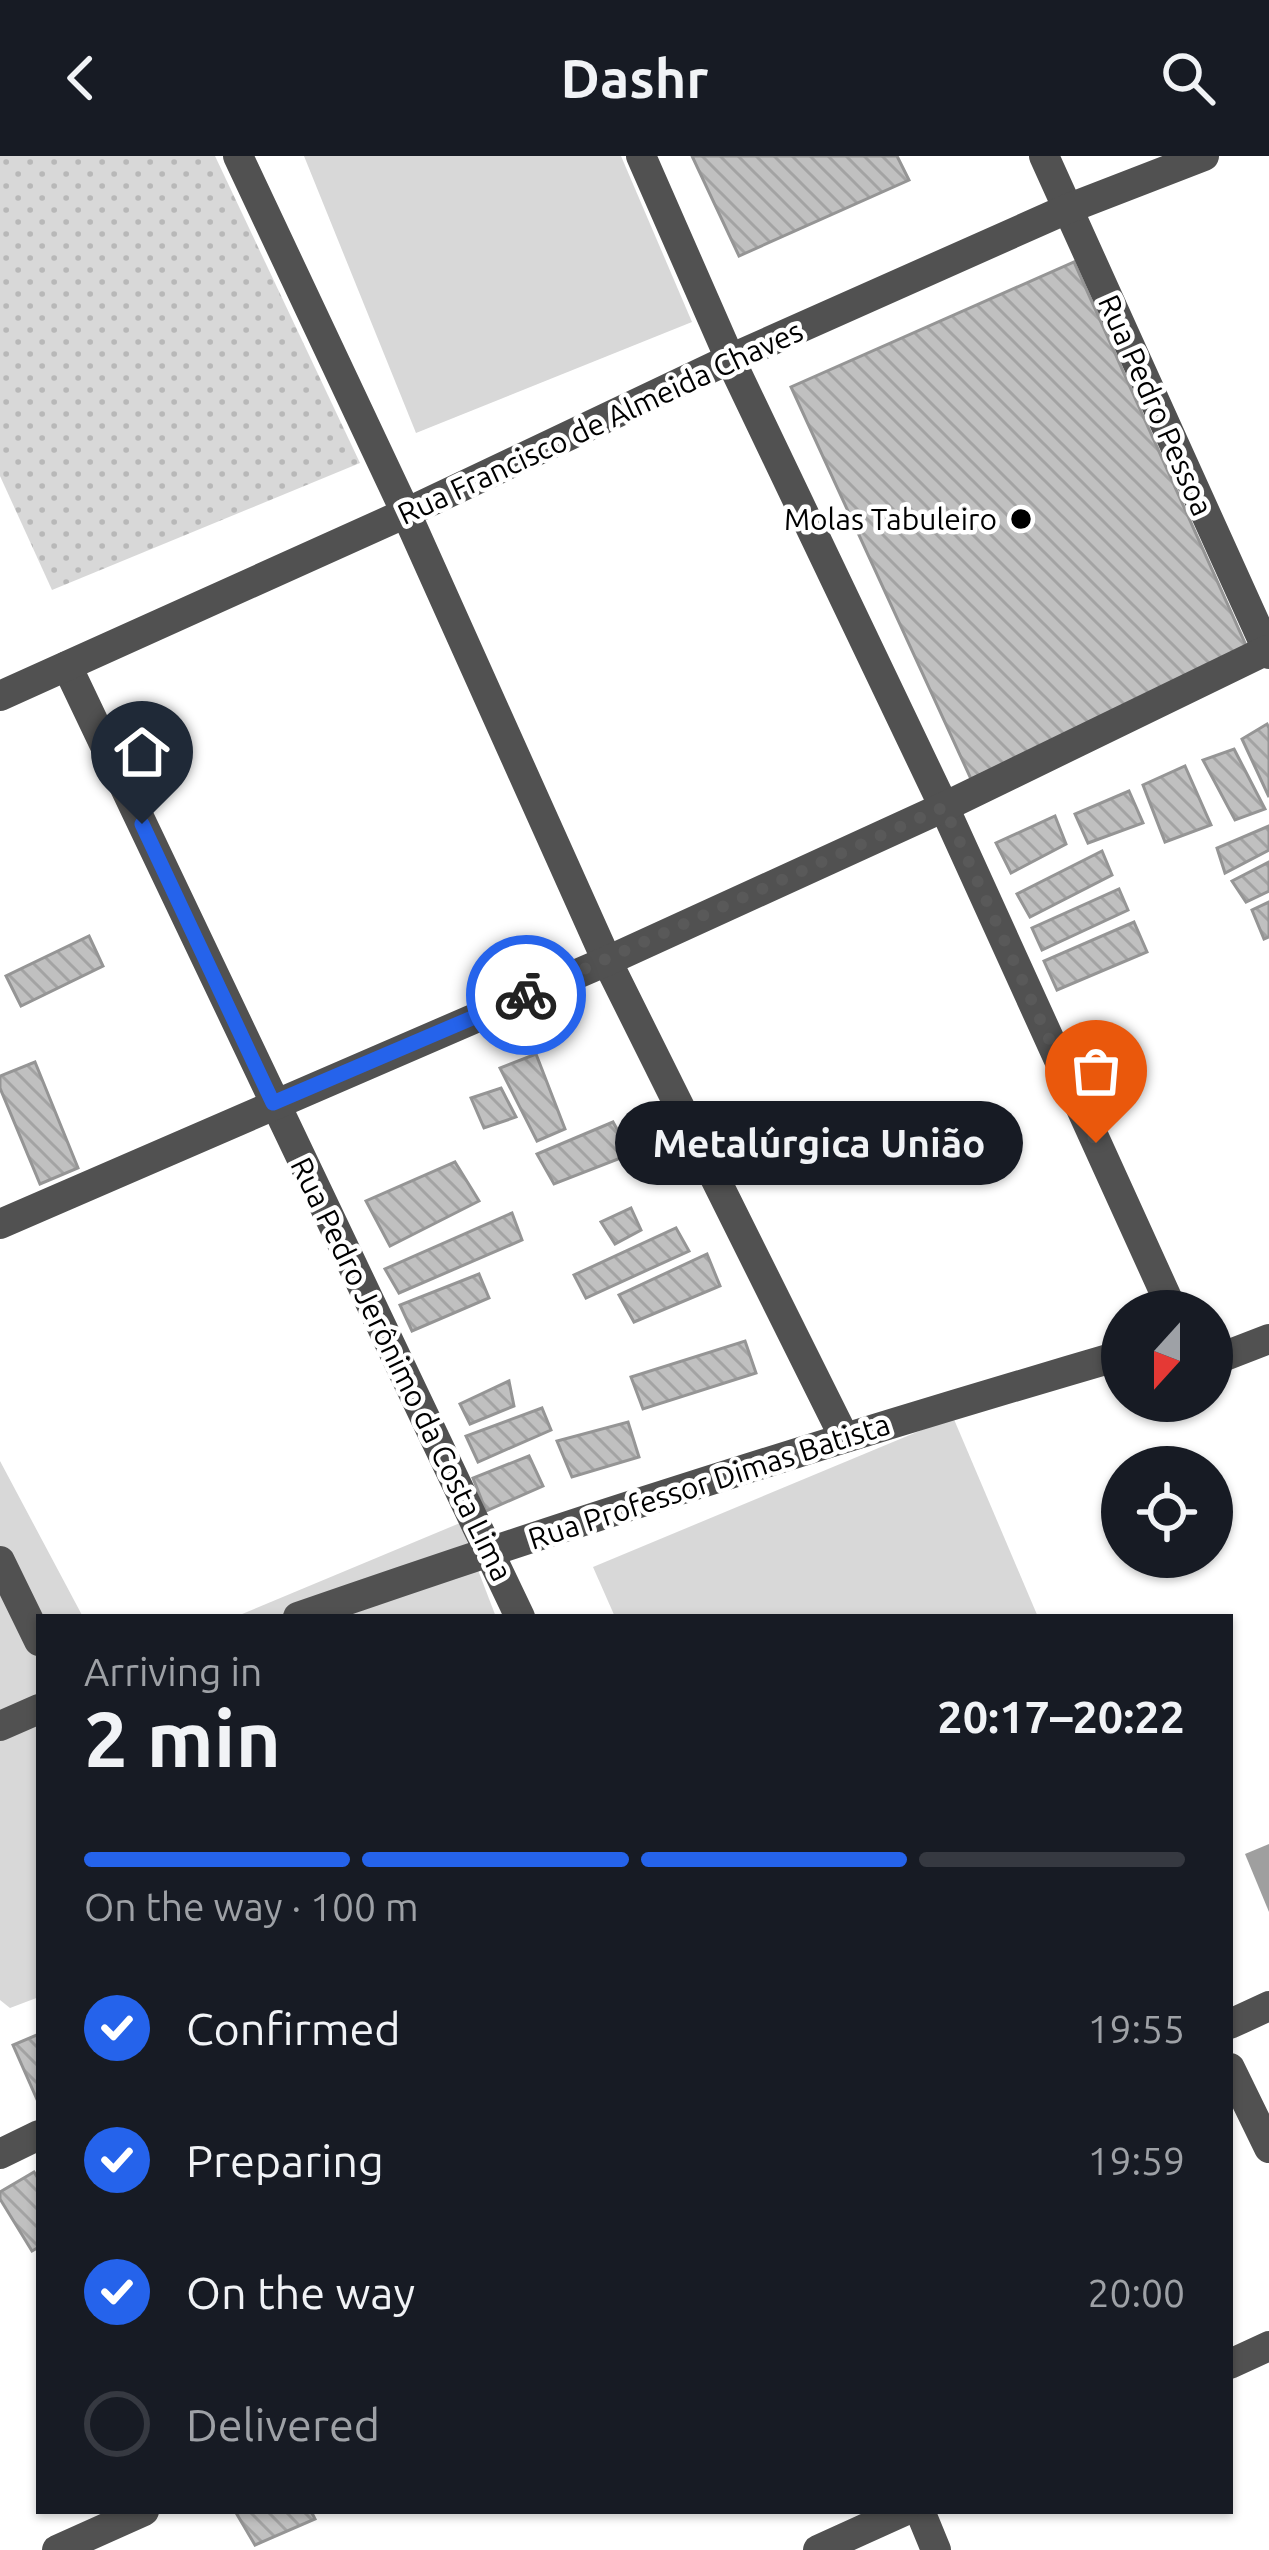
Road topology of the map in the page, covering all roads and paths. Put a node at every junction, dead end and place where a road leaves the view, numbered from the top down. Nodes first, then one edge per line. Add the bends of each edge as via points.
1 (238, 156) edge
2 (641, 156) edge
3 (1044, 156) edge
4 (1204, 156) edge
5 (1067, 209) junction
6 (730, 359) junction
7 (406, 513) junction
8 (1268, 652) edge
9 (68, 666) junction
10 (0, 696) edge
11 (944, 807) junction
12 (607, 961) junction
13 (273, 1103) junction
14 (0, 1224) edge
15 (1163, 1290) edge
16 (1269, 1339) edge
17 (1233, 1352) edge
18 (1101, 1361) edge
19 (844, 1437) junction
20 (490, 1550) junction
21 (0, 1562) edge
22 (307, 1614) edge
23 (519, 1614) edge
24 (36, 1635) edge
25 (36, 1710) edge
26 (0, 1726) edge
27 (1269, 2006) edge
28 (1233, 2023) edge
29 (1233, 2074) edge
30 (36, 2136) edge
31 (1269, 2148) edge
32 (0, 2154) edge
33 (1269, 2346) edge
34 (1233, 2363) edge
35 (137, 2514) edge
36 (897, 2514) edge
37 (921, 2514) edge
38 (57, 2550) edge
39 (818, 2550) edge
40 (937, 2550) edge

1 - 7 street
2 - 6 street
3 - 5 street, Rua Pedro Pessoa
4 - 5 street, Rua Francisco de Almeida Chaves
5 - 6 street, Rua Francisco de Almeida Chaves
5 - 8 street, Rua Pedro Pessoa
6 - 7 street, Rua Francisco de Almeida Chaves
6 - 11 street
7 - 9 street, Rua Francisco de Almeida Chaves
7 - 12 street
8 - 11 street
9 - 10 street, Rua Francisco de Almeida Chaves
9 - 13 street, Rua Pedro Jerônimo da Costa Lima
11 - 12 street
11 - 15 street
12 - 13 street
12 - 19 street
13 - 14 street
13 - 20 street, Rua Pedro Jerônimo da Costa Lima
16 - 17 street
18 - 19 street, Rua Professor Dimas Batista
19 - 20 street, Rua Professor Dimas Batista
20 - 22 street, Rua Professor Dimas Batista
20 - 23 street, Rua Pedro Jerônimo da Costa Lima
21 - 24 street
25 - 26 street
27 - 28 street
29 - 31 street
30 - 32 street
33 - 34 street
35 - 38 street
36 - 39 street
37 - 40 street

